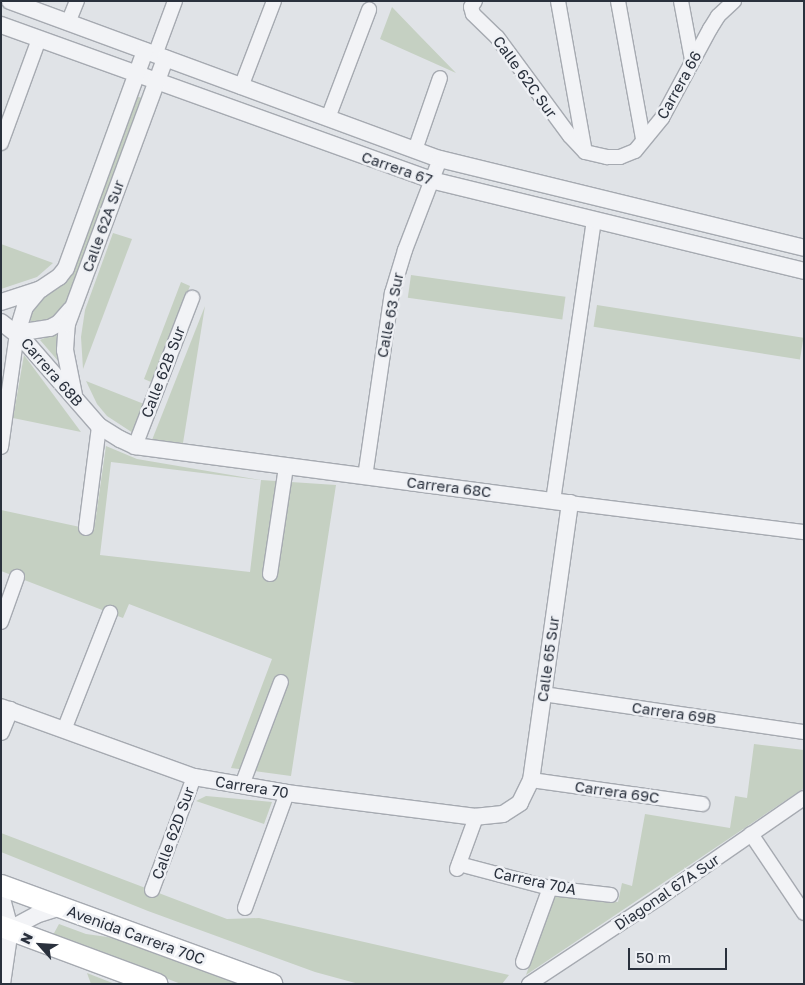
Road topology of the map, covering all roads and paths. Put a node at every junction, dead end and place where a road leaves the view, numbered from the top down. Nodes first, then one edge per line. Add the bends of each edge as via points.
1 (10, 1) edge
2 (76, 1) edge
3 (175, 1) edge
4 (274, 1) edge
5 (475, 1) edge
6 (558, 1) edge
7 (618, 1) edge
8 (681, 1) edge
9 (734, 1) edge
10 (369, 10) dead end
11 (68, 23) junction
12 (1, 25) edge
13 (39, 39) junction
14 (155, 55) junction
15 (692, 60) junction
16 (136, 75) junction
17 (440, 78) dead end
18 (156, 82) junction
19 (242, 87) junction
20 (328, 118) junction
21 (643, 138) junction
22 (1, 143) edge
23 (415, 150) junction
24 (585, 152) junction
25 (440, 159) junction
26 (432, 180) junction
27 (594, 220) junction
28 (804, 248) edge
29 (804, 271) edge
30 (41, 289) junction
31 (192, 298) dead end
32 (1, 302) edge
33 (72, 308) junction
34 (1, 322) edge
35 (17, 333) junction
36 (74, 398) junction
37 (99, 426) junction
38 (135, 446) junction
39 (1, 447) edge
40 (286, 467) junction
41 (365, 477) junction
42 (553, 500) junction
43 (570, 503) junction
44 (86, 528) dead end
45 (804, 532) edge
46 (270, 574) dead end
47 (17, 577) dead end
48 (110, 613) dead end
49 (1, 622) edge
50 (281, 682) dead end
51 (543, 694) junction
52 (5, 708) edge
53 (64, 730) junction
54 (1, 732) edge
55 (804, 732) edge
56 (194, 777) junction
57 (531, 780) junction
58 (242, 785) junction
59 (287, 793) junction
60 (804, 798) edge
61 (702, 804) dead end
62 (513, 809) joint
63 (476, 817) junction
64 (751, 834) junction
65 (1, 885) edge
66 (550, 888) junction
67 (152, 890) dead end
68 (1, 895) edge
69 (612, 895) dead end
70 (60, 907) junction
71 (245, 908) dead end
72 (804, 913) edge
73 (6, 928) edge
74 (523, 962) dead end
75 (2, 984) edge
76 (157, 984) edge
77 (271, 984) edge
78 (529, 984) edge

1 - 11 street, Carrera 67
2 - 11 street
3 - 14 street, Calle 62A Sur
4 - 19 street
5 - 24 street, Calle 62C Sur via 471,7 473,14 497,37 554,118
6 - 24 street
7 - 21 street
8 - 15 street
9 - 15 street, Carrera 66 via 718,16
10 - 20 street
11 - 14 street, Carrera 67
12 - 13 street, Carrera 67
13 - 16 street, Carrera 67
13 - 22 street
14 - 16 street, Calle 62A Sur
14 - 18 street, Calle 62A Sur
14 - 19 street, Carrera 67
15 - 21 street, Carrera 66 via 671,104
16 - 18 street, Carrera 67
16 - 30 street, Calle 62A Sur via 71,258 58,277
17 - 23 street
18 - 26 street, Carrera 67
18 - 33 street, Calle 62A Sur
19 - 20 street, Carrera 67
20 - 23 street, Carrera 67
21 - 24 street, Carrera 66 via 635,151 620,157
23 - 25 street, Carrera 67
25 - 26 street, Calle 63 Sur
25 - 28 street, Carrera 67
26 - 27 street, Carrera 67
26 - 41 street, Calle 63 Sur via 404,250 392,294
27 - 29 street, Carrera 67
27 - 42 street
30 - 32 street, Calle 62A Sur
30 - 35 street via 25,307
31 - 38 street, Calle 62B Sur
33 - 35 street via 50,328
33 - 36 street, Calle 62A Sur via 65,350
34 - 35 street, Carrera 68B
35 - 36 street, Carrera 68B
35 - 39 street
36 - 37 street, Carrera 68B
37 - 38 street, Carrera 68C
37 - 44 street
38 - 40 street, Carrera 68C
40 - 41 street, Carrera 68C
40 - 46 street
41 - 42 street, Carrera 68C
42 - 43 street, Carrera 68C
43 - 45 street, Carrera 68C
43 - 51 street, Calle 65 Sur
47 - 49 street
48 - 53 street
50 - 58 street
51 - 55 street, Carrera 69B
51 - 57 street, Calle 65 Sur
52 - 53 street, Carrera 70
52 - 54 street
53 - 56 street, Carrera 70
56 - 58 street, Carrera 70
56 - 67 street, Calle 62D Sur
57 - 61 street, Carrera 69C
57 - 62 street, Calle 65 Sur
58 - 59 street, Carrera 70
59 - 63 street, Carrera 70
59 - 71 street
60 - 64 street, Diagonal 67A Sur
62 - 63 street, Carrera 70 via 494,816
63 - 66 street, Carrera 70A via 458,866
64 - 72 street
64 - 78 street, Diagonal 67A Sur
65 - 70 main road, Avenida Carrera 70C
66 - 69 street, Carrera 70A
66 - 74 street
68 - 73 street
70 - 73 street
70 - 77 main road, Avenida Carrera 70C
73 - 75 street
73 - 76 main road

